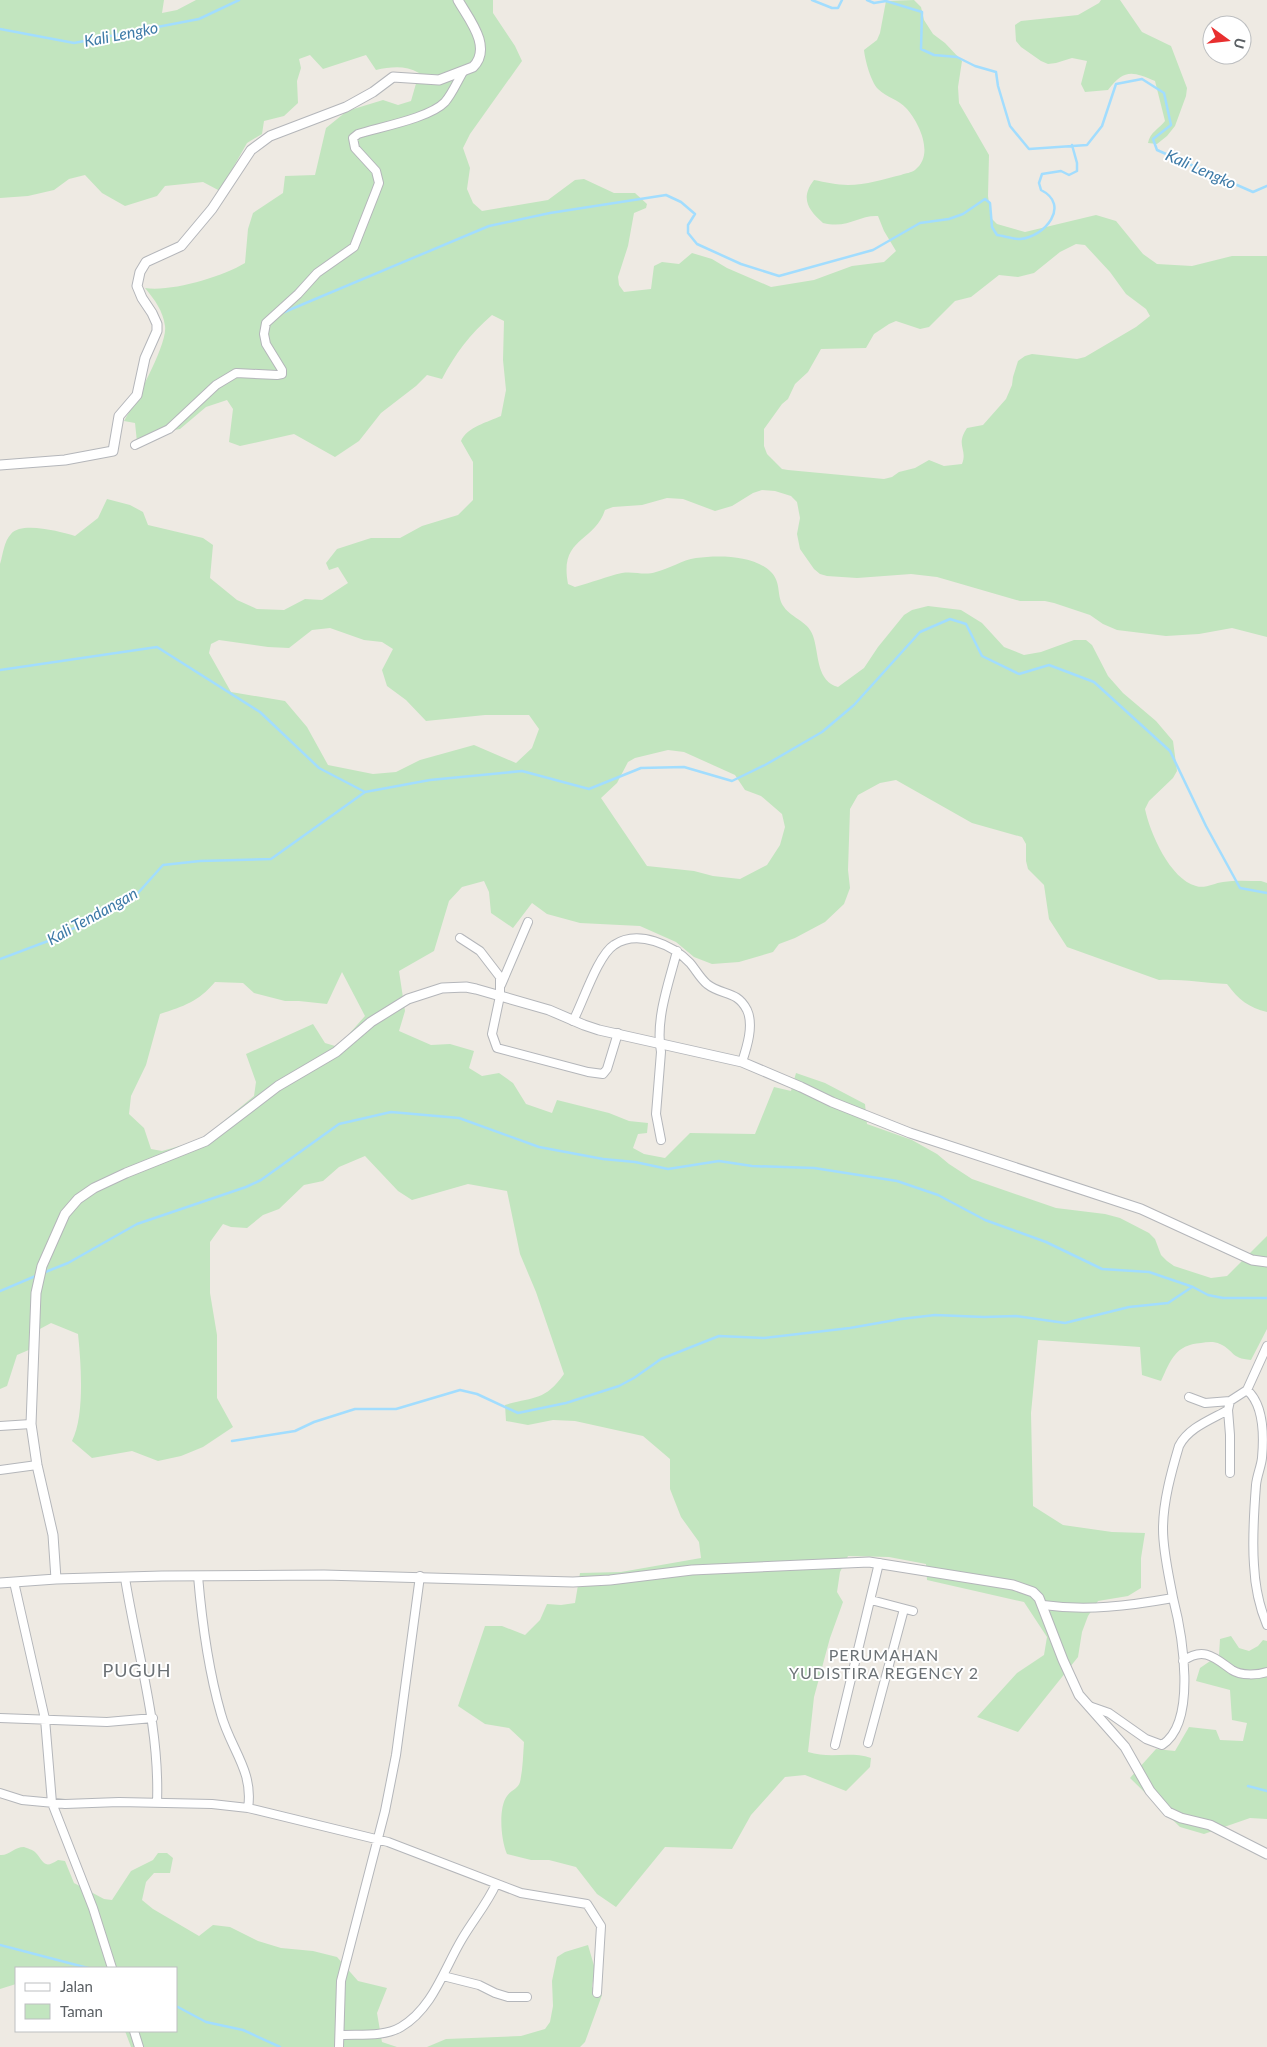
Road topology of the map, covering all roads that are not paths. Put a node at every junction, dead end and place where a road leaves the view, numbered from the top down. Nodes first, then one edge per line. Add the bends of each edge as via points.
1 (458, 0) edge
2 (463, 72) junction
3 (135, 444) dead end
4 (0, 464) edge
5 (528, 922) dead end
6 (460, 938) dead end
7 (677, 951) junction
8 (501, 985) junction
9 (500, 996) junction
10 (574, 1021) junction
11 (618, 1034) junction
12 (659, 1042) junction
13 (742, 1062) junction
14 (662, 1140) dead end
15 (1267, 1262) edge
16 (1267, 1346) edge
17 (1247, 1390) junction
18 (1189, 1397) dead end
19 (1230, 1401) junction
20 (1228, 1410) junction
21 (31, 1424) junction
22 (0, 1426) edge
23 (37, 1465) junction
24 (0, 1470) edge
25 (1230, 1473) dead end
26 (879, 1563) junction
27 (198, 1576) junction
28 (420, 1576) junction
29 (125, 1578) junction
30 (56, 1579) junction
31 (14, 1582) junction
32 (0, 1583) edge
33 (1172, 1598) junction
34 (871, 1600) junction
35 (1043, 1605) junction
36 (904, 1608) junction
37 (913, 1611) dead end
38 (1267, 1625) edge
39 (1183, 1661) junction
40 (1267, 1672) edge
41 (1088, 1706) junction
42 (0, 1718) edge
43 (153, 1718) junction
44 (45, 1719) junction
45 (868, 1743) dead end
46 (834, 1745) dead end
47 (0, 1793) edge
48 (52, 1803) junction
49 (157, 1803) junction
50 (248, 1808) junction
51 (377, 1840) junction
52 (1267, 1854) edge
53 (496, 1884) junction
54 (112, 1967) edge
55 (443, 1976) junction
56 (597, 1992) dead end
57 (528, 1998) dead end
58 (134, 2032) edge
59 (341, 2035) junction
60 (139, 2047) edge
61 (339, 2047) edge

1 - 2 street via 476,29 479,46 476,64
2 - 3 street via 445,102 439,106 422,115 354,136 355,148 379,176 376,191 354,247 325,266 266,324 266,344 283,371 282,375 236,373 216,385 170,428
2 - 4 street via 433,81 393,77 346,107 260,141 212,209 181,246 146,262 140,272 137,286 158,331 145,358 137,395 119,416 113,451 65,460
5 - 8 street
6 - 8 street via 486,956 498,973
7 - 10 street via 644,939 616,943 598,965
7 - 12 street
7 - 13 street via 708,985 736,996 747,1011 749,1035
8 - 9 street
9 - 10 street
9 - 11 street via 492,1034 496,1048 502,1050 603,1074
9 - 21 street via 466,987 442,988 408,999 371,1022 336,1052 265,1095 206,1141 117,1177 78,1198 65,1214 42,1266 34,1315
10 - 11 street
11 - 12 street
12 - 13 street
12 - 14 street via 661,1057 656,1114
13 - 15 street via 910,1132 1141,1209 1252,1260
16 - 17 street
17 - 19 street
17 - 38 street via 1255,1397 1263,1427 1262,1460 1257,1475 1254,1565 1258,1600
18 - 19 street via 1205,1403
19 - 20 street
20 - 25 street
20 - 33 street via 1192,1430 1179,1446 1163,1528
21 - 22 street
21 - 23 street
23 - 24 street
23 - 30 street via 53,1535
26 - 28 street via 839,1562 701,1570 573,1582
26 - 34 street
26 - 35 street via 1013,1585 1033,1592
27 - 28 street
27 - 29 street
27 - 50 street via 209,1665 221,1717 248,1780
28 - 51 street via 396,1755
29 - 30 street
29 - 43 street
30 - 31 street
31 - 32 street
31 - 44 street
33 - 35 street via 1101,1608
33 - 39 street
34 - 36 street
34 - 46 street
35 - 41 street via 1070,1678
36 - 37 street
36 - 45 street
39 - 40 street via 1192,1654 1201,1653 1220,1660 1233,1671
39 - 41 street via 1181,1717 1172,1735 1162,1745 1146,1739 1109,1713
41 - 52 street via 1125,1747 1150,1791 1168,1812 1210,1825
42 - 44 street
43 - 44 street via 107,1722
43 - 49 street
44 - 48 street
47 - 48 street via 22,1800
48 - 49 street
48 - 54 street
49 - 50 street
50 - 51 street
51 - 53 street via 412,1850
51 - 59 street via 343,1974 339,2007
53 - 55 street
53 - 56 street via 520,1893 587,1904 601,1926
55 - 57 street via 479,1985 508,1997
55 - 59 street via 418,2014 400,2027 380,2033
58 - 60 street
59 - 61 street

